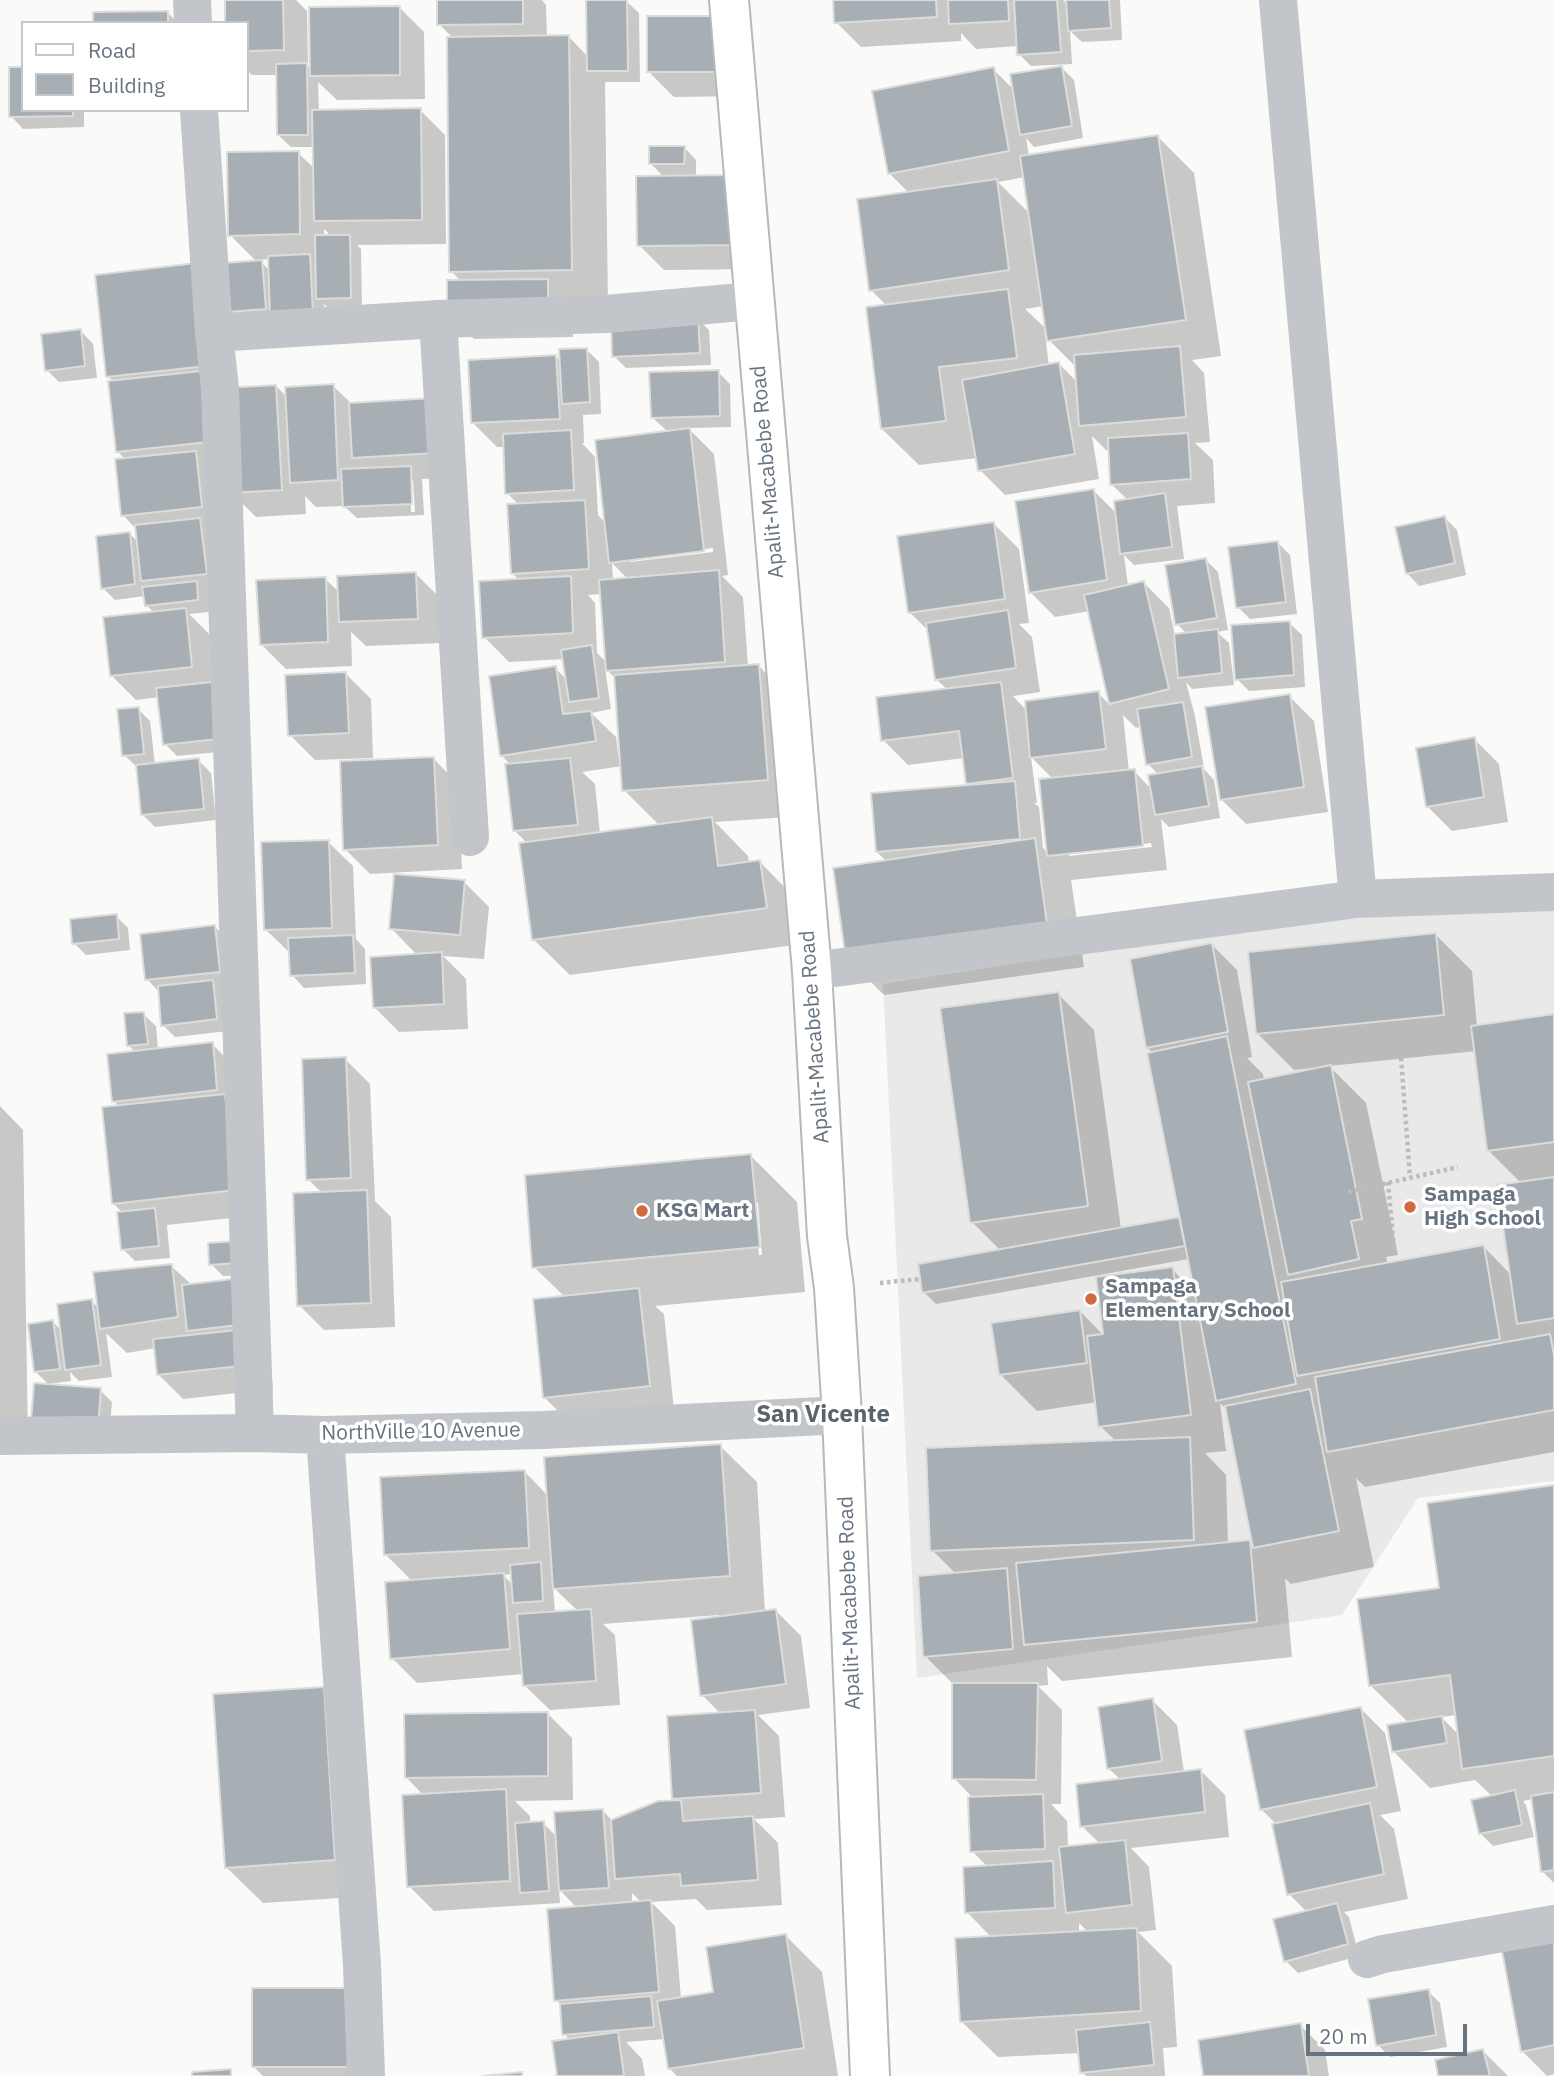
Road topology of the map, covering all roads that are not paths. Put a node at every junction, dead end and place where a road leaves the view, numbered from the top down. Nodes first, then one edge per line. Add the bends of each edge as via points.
1 (192, 0) edge
2 (729, 0) edge
3 (1278, 0) edge
4 (193, 21) edge
5 (199, 112) edge
6 (753, 301) junction
7 (438, 319) junction
8 (214, 333) junction
9 (470, 837) dead end
10 (1554, 891) edge
11 (1358, 900) junction
12 (812, 971) junction
13 (842, 1415) junction
14 (255, 1433) junction
15 (325, 1435) junction
16 (0, 1436) edge
17 (1554, 1924) edge
18 (1367, 1959) dead end
19 (366, 2076) edge
20 (870, 2076) edge

1 - 4 street
2 - 6 main road, Apalit-Macabebe Road
3 - 11 street
5 - 8 street
6 - 7 street via 606,314
6 - 12 main road, Apalit-Macabebe Road
7 - 8 street
7 - 9 street
8 - 14 street via 220,389
10 - 11 street
11 - 12 street
12 - 13 main road, Apalit-Macabebe Road
13 - 15 street, NorthVille 10 Avenue
13 - 20 main road, Apalit-Macabebe Road
14 - 15 street, NorthVille 10 Avenue
14 - 16 street, NorthVille 10 Avenue
15 - 19 street
17 - 18 street

